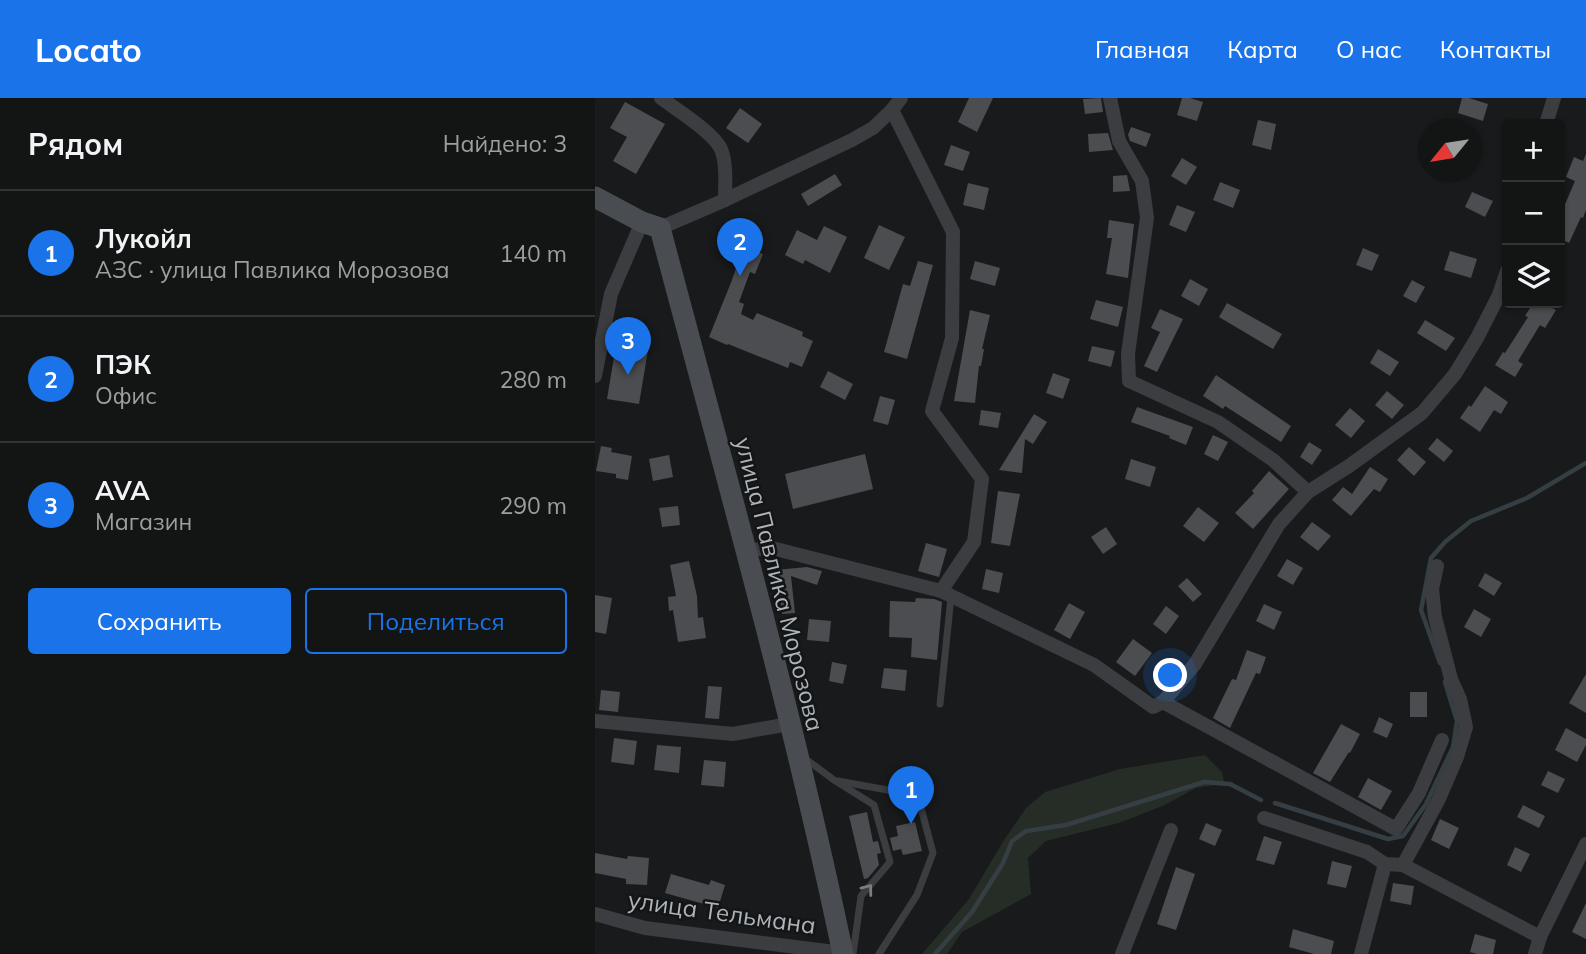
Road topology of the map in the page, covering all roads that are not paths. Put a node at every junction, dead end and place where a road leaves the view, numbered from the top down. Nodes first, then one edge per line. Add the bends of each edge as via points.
1 (661, 98) edge
2 (901, 98) edge
3 (1110, 98) edge
4 (1554, 98) edge
5 (892, 110) junction
6 (1548, 119) edge
7 (595, 197) edge
8 (726, 200) junction
9 (651, 225) junction
10 (1502, 286) edge
11 (595, 376) edge
12 (1308, 492) junction
13 (746, 552) junction
14 (1437, 566) dead end
15 (946, 594) junction
16 (1163, 702) junction
17 (940, 704) dead end
18 (595, 721) edge
19 (789, 724) junction
20 (1442, 740) dead end
21 (797, 752) junction
22 (834, 780) junction
23 (1263, 818) dead end
24 (1171, 830) dead end
25 (1586, 844) edge
26 (1385, 864) junction
27 (1403, 866) junction
28 (595, 914) edge
29 (1540, 937) junction
30 (847, 954) edge
31 (879, 954) edge
32 (1122, 954) edge
33 (1361, 954) edge
34 (1535, 954) edge

1 - 8 street via 709,134 720,148
2 - 5 street
3 - 12 street via 1119,141 1142,181 1147,218 1128,354 1129,381 1218,422 1273,460
4 - 6 street
5 - 8 street via 852,140
5 - 15 street via 953,232 952,338 932,411 982,479 974,542
7 - 9 street
8 - 9 street
9 - 11 street via 611,294
9 - 13 street, улица Павлика Морозова
10 - 12 street via 1455,374 1422,413
12 - 16 street via 1279,524 1195,664
13 - 15 street via 768,547
13 - 19 street, улица Павлика Морозова
14 - 27 street via 1432,589 1435,617 1466,727 1453,768
15 - 16 street via 1094,665 1153,706
15 - 17 lane
16 - 20 street via 1396,829 1419,793
18 - 19 street via 733,734
19 - 21 street, улица Павлика Морозова
21 - 22 lane
21 - 30 street, улица Павлика Морозова
30 -> 22 lane via 862,896 890,862 874,804
22 - 31 lane via 904,793 921,808 933,853 917,895
23 - 26 street via 1367,852
24 - 32 street
25 - 29 street
26 - 27 street
26 - 33 street
27 - 29 street
28 - 30 street, улица Тельмана via 645,928
29 - 34 street

